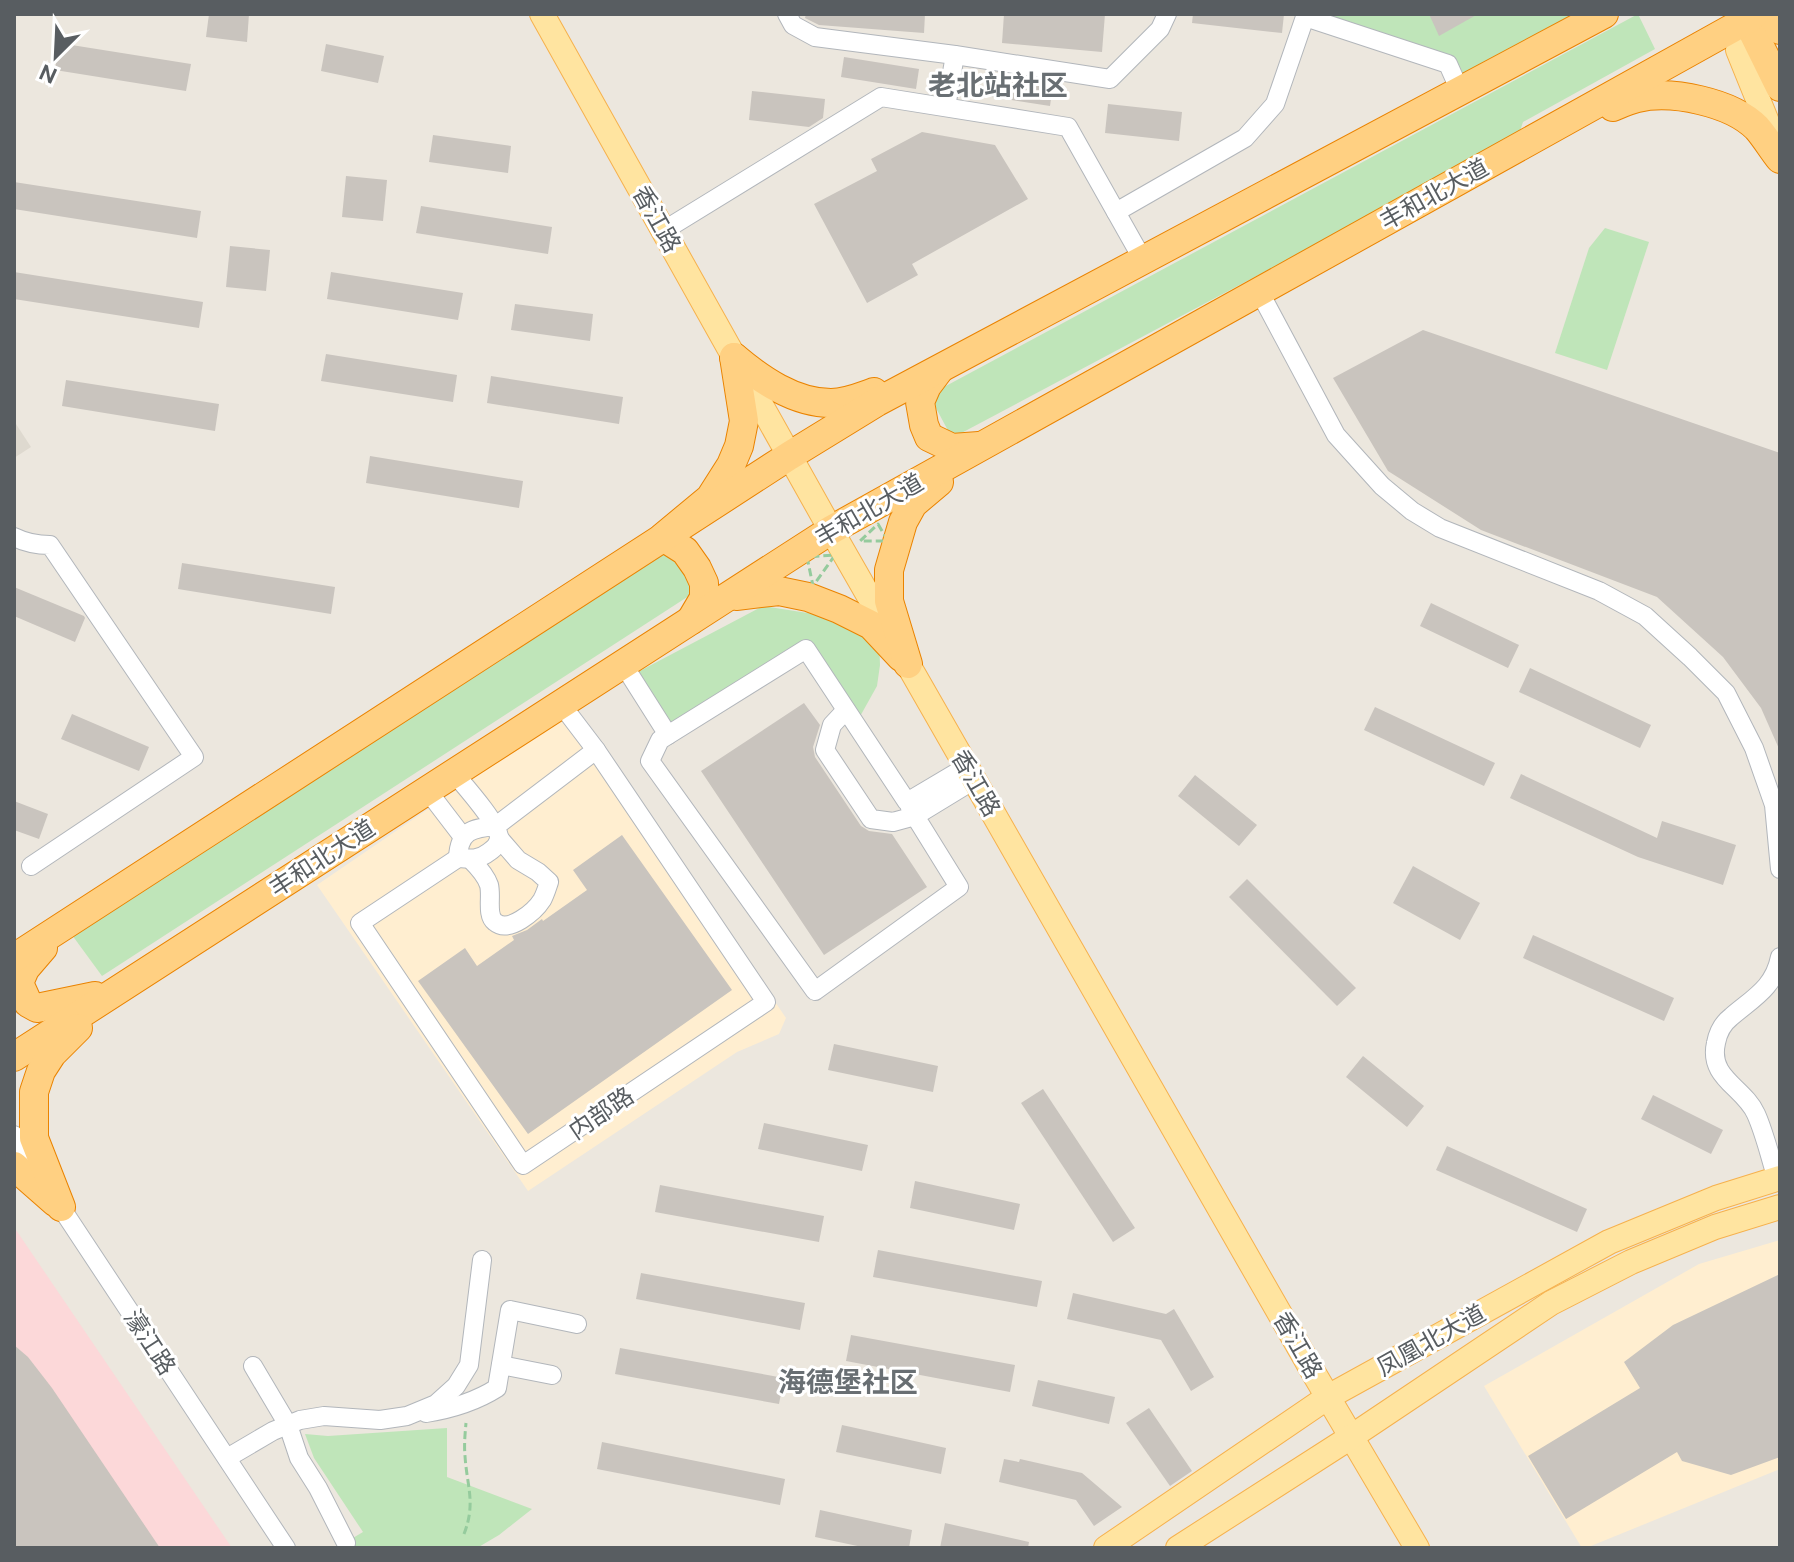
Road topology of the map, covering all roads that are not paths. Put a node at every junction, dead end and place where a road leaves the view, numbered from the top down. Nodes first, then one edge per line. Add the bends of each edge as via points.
1 (542, 14) edge
2 (787, 14) edge
3 (1167, 14) edge
4 (1305, 15) edge
5 (1755, 15) edge
6 (1595, 17) edge
7 (1780, 30) edge
8 (955, 55) junction
9 (1780, 87) edge
10 (1460, 91) junction
11 (946, 107) junction
12 (1548, 131) junction
13 (1780, 156) edge
14 (1116, 212) junction
15 (663, 231) junction
16 (1143, 260) junction
17 (1259, 291) junction
18 (734, 357) junction
19 (942, 367) junction
20 (982, 446) junction
21 (789, 456) junction
22 (831, 530) junction
23 (14, 537) edge
24 (663, 537) junction
25 (727, 597) junction
26 (691, 620) junction
27 (908, 664) junction
28 (619, 666) junction
29 (561, 704) junction
30 (846, 710) junction
31 (664, 738) junction
32 (596, 750) junction
33 (454, 773) junction
34 (970, 774) junction
35 (427, 790) junction
36 (911, 809) junction
37 (497, 832) junction
38 (463, 837) junction
39 (465, 859) junction
40 (31, 866) dead end
41 (1780, 869) edge
42 (62, 927) junction
43 (14, 938) edge
44 (1780, 957) edge
45 (14, 958) edge
46 (115, 991) junction
47 (14, 1057) edge
48 (14, 1135) edge
49 (14, 1166) edge
50 (1779, 1178) edge
51 (61, 1207) junction
52 (1780, 1207) edge
53 (482, 1260) dead end
54 (577, 1324) dead end
55 (501, 1365) junction
56 (253, 1366) dead end
57 (552, 1375) dead end
58 (1328, 1397) junction
59 (407, 1416) junction
60 (288, 1425) junction
61 (1351, 1437) junction
62 (227, 1458) junction
63 (346, 1543) dead end
64 (286, 1548) edge
65 (1106, 1548) edge
66 (1178, 1548) edge
67 (1417, 1548) edge

1 - 15 main road, 香江路
2 - 8 street via 793,25 815,37
3 - 8 street via 1160,29 1110,79
4 - 10 street via 1448,64
4 - 14 street via 1275,104 1245,138
5 - 7 highway
5 - 9 highway
5 - 12 highway, 丰和北大道
5 - 13 main road via 1738,50
6 - 10 highway
8 - 11 street
10 - 16 highway
11 - 14 street via 1068,127
11 - 15 street via 881,97
12 - 13 highway via 1638,98 1669,96 1702,100 1734,112 1756,127
12 - 17 highway, 丰和北大道
14 - 16 street
15 - 18 main road, 香江路
16 - 19 highway
17 - 20 highway, 丰和北大道
17 - 41 street via 1336,435 1382,486 1440,528 1599,591 1645,616 1726,693 1754,748 1774,805
18 - 19 highway via 776,387 829,403 850,401
18 - 21 main road, 香江路
18 - 24 highway via 744,421 739,446 710,498
19 - 20 highway via 920,402 929,437 952,448
19 - 21 highway
20 - 22 highway, 丰和北大道
20 - 27 highway via 913,504 903,522 889,570 889,601
21 - 22 main road, 香江路
21 - 24 highway
22 - 25 highway, 丰和北大道
22 - 27 main road, 香江路
23 - 40 street via 50,545 194,757
24 - 26 highway via 685,551 704,583 704,598
24 - 42 highway
25 - 26 highway, 丰和北大道
25 - 27 highway via 779,591 808,597 871,625
26 - 28 highway, 丰和北大道
27 - 34 main road, 香江路
28 - 29 highway, 丰和北大道
28 - 31 street
29 - 32 street, 内部路
29 - 33 highway, 丰和北大道
30 - 31 street via 806,649
30 - 36 street
30 - 36 street via 832,725 825,750 871,819 893,822
31 - 36 street via 650,761 815,991 959,887
32 - 37 street
32 - 39 street, 内部路 via 766,1002 523,1165 360,923
33 - 35 highway, 丰和北大道
33 - 37 street
34 - 36 street
34 - 58 main road, 香江路
35 - 38 street
35 - 46 highway, 丰和北大道
37 - 38 street via 476,828
37 - 39 street via 496,847 485,856
37 - 39 street via 518,860 549,882 542,901 523,919 510,925 494,921 490,887 482,871
38 - 39 street via 459,847
42 - 43 highway
42 - 45 highway
42 - 46 highway via 25,969 19,983 28,1003 37,1008
44 - 50 street via 1765,989 1725,1021 1713,1053 1720,1071 1755,1111
46 - 47 highway, 丰和北大道
46 - 51 highway via 52,1054 34,1092 34,1138
48 - 51 street, 濠江路
49 - 51 highway
50 - 58 main road, 凤凰北大道 via 1609,1242
51 - 62 street, 濠江路
52 - 61 main road, 凤凰北大道 via 1631,1262 1551,1303
53 - 59 street via 469,1365 436,1404
54 - 55 street via 510,1310
55 - 57 street
55 - 59 street via 497,1388 482,1398
56 - 60 street
58 - 61 main road, 香江路
58 - 65 main road, 凤凰北大道
59 - 60 street via 324,1416
60 - 62 street
60 - 63 street via 299,1458
61 - 66 main road, 凤凰北大道
61 - 67 main road, 香江路
62 - 64 street, 濠江路

